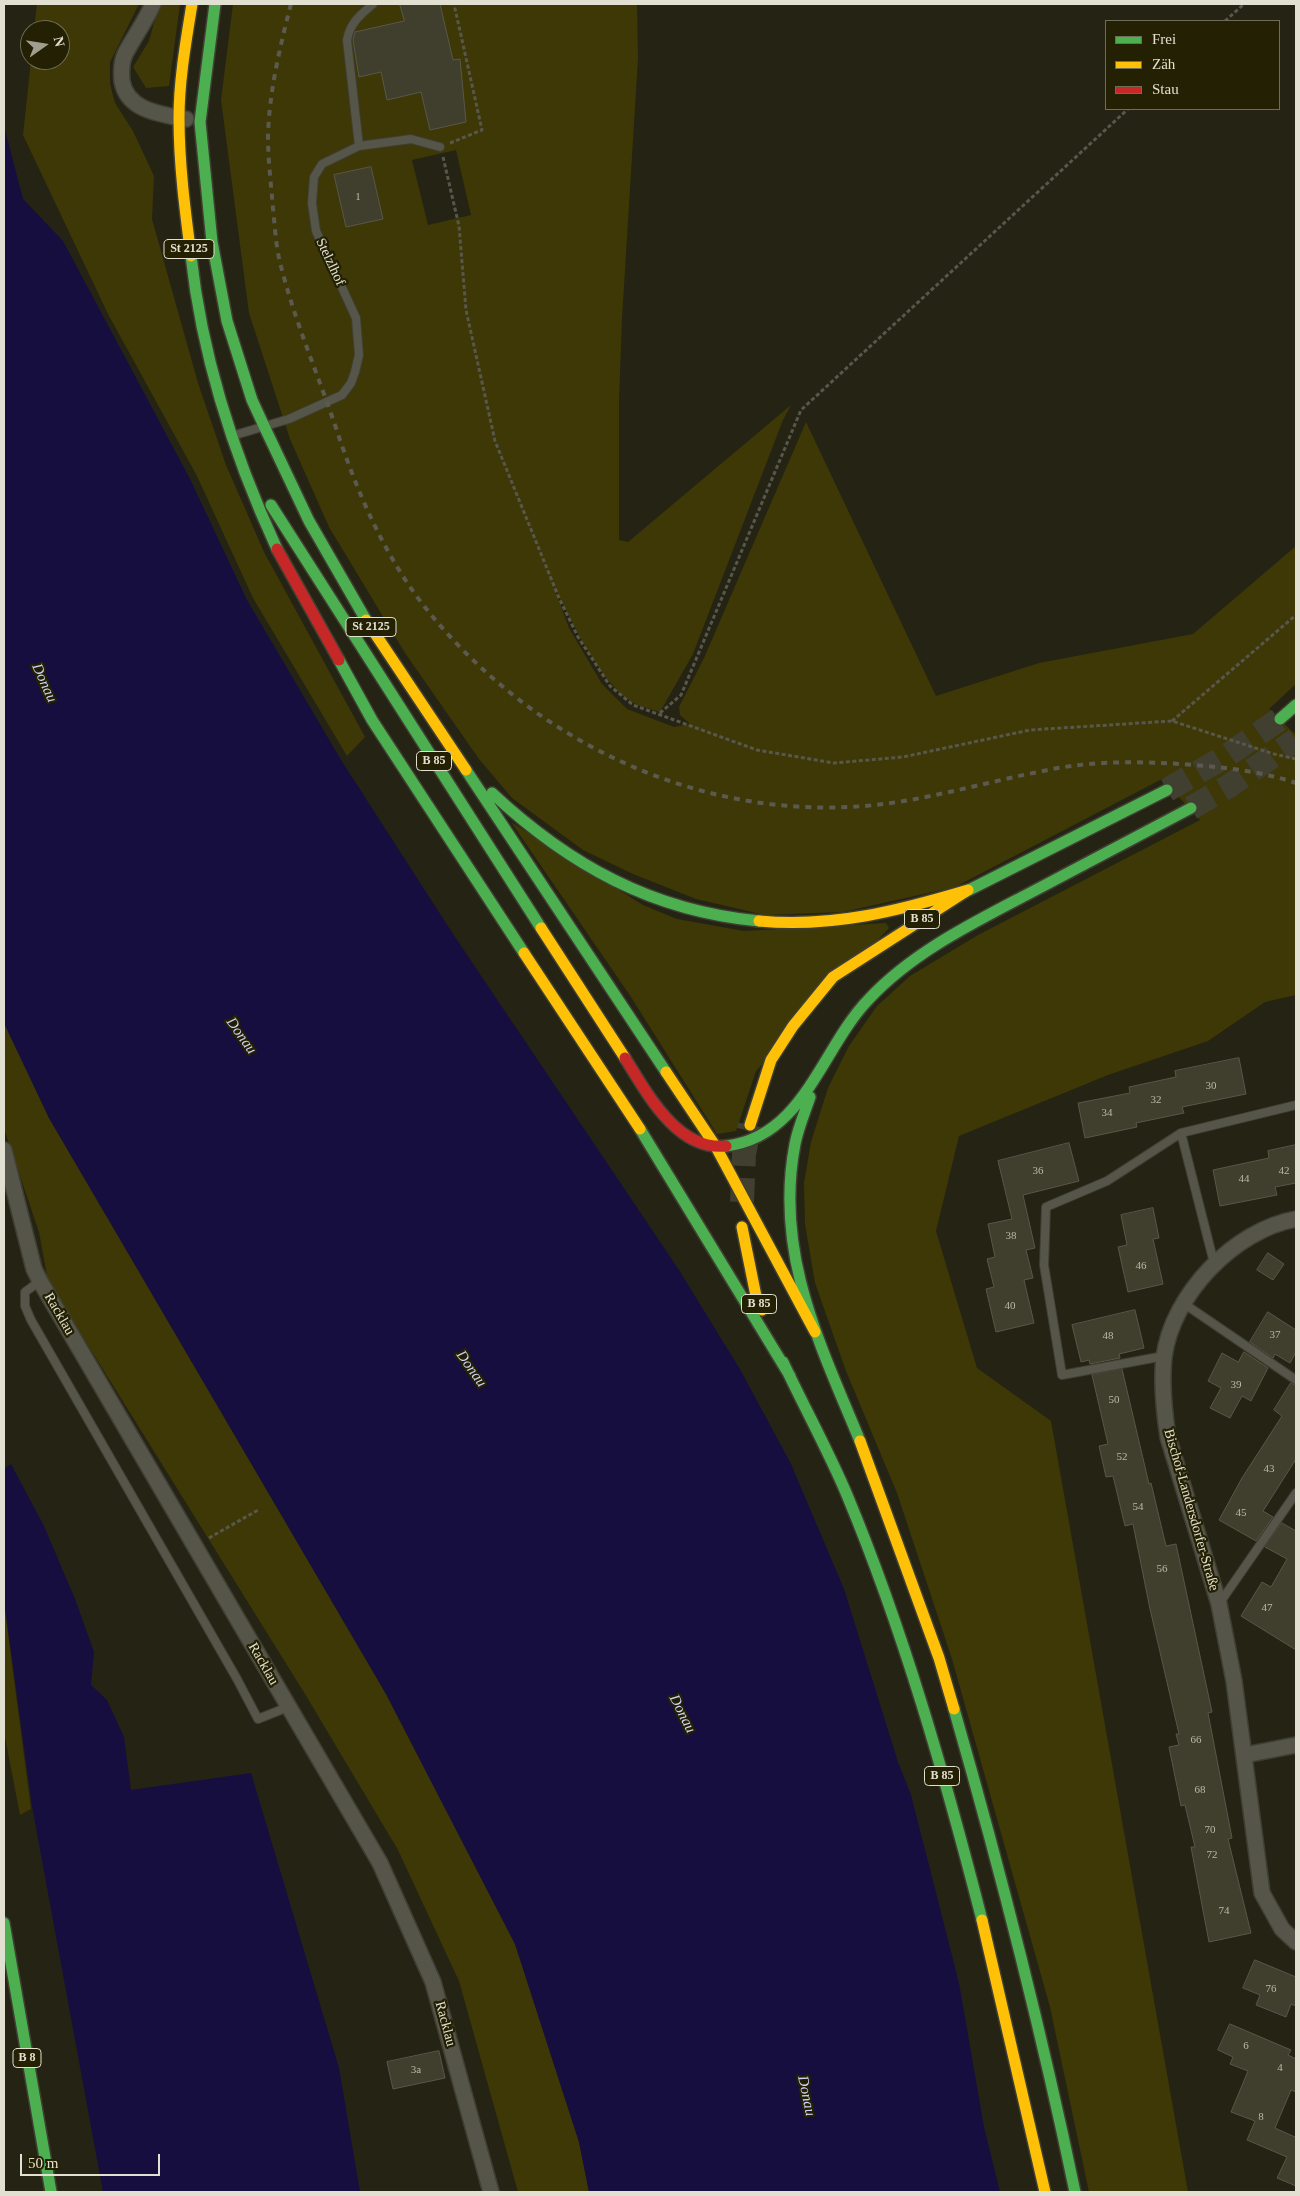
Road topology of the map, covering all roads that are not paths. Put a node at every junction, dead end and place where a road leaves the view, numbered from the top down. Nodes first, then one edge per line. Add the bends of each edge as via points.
1 (153, 4) edge
2 (192, 4) edge
3 (215, 4) edge
4 (373, 4) edge
5 (179, 118) junction
6 (200, 122) junction
7 (359, 146) junction
8 (440, 146) road end
9 (264, 426) junction
10 (232, 436) junction
11 (1296, 705) edge
12 (1280, 719) tunnel mouth
13 (439, 728) junction
14 (1167, 790) tunnel mouth
15 (1191, 808) tunnel mouth
16 (968, 890) junction
17 (815, 1081) junction
18 (1296, 1105) edge
19 (750, 1125) tunnel mouth
20 (1181, 1133) junction
21 (716, 1147) junction
22 (4, 1150) edge
23 (1296, 1219) edge
24 (742, 1227) dead end
25 (1214, 1263) junction
26 (40, 1281) junction
27 (1182, 1303) junction
28 (815, 1332) junction
29 (1164, 1356) junction
30 (790, 1376) junction
31 (1296, 1380) edge
32 (1296, 1493) edge
33 (1219, 1604) junction
34 (288, 1707) junction
35 (1296, 1746) edge
36 (1245, 1755) junction
37 (4, 1923) edge
38 (1296, 1942) edge
39 (51, 2192) edge
40 (491, 2192) edge
41 (1045, 2192) edge
42 (1075, 2192) edge

1 - 5 street via 120,68 123,84 128,98 139,107
2 - 5 main road, St 2125
3 - 6 main road, St 2125
4 - 7 lane via 356,18 347,40
5 - 6 street
5 - 10 main road, St 2125 via 192,269 214,378
6 - 9 main road, St 2125 via 212,242 227,321 252,400
7 - 8 lane, Stelzlhof via 411,139
7 - 9 lane, Stelzlhof via 322,164 314,177 312,203 316,232 356,318 359,355 352,383 342,395 289,420
9 - 10 lane, Stelzlhof
9 - 13 main road, St 2125 via 309,521 354,602
10 - 21 main road, B 85 via 293,541 654,1104 684,1136
10 - 30 main road via 239,461 276,548 372,720 664,1166
11 - 12 main road
13 - 16 main road, B 85 via 492,794 558,849 622,885 681,906 713,915 766,922 826,922 894,912
13 - 21 main road
14 - 16 main road, B 85
15 - 17 main road, B 85 via 988,916 914,960 867,1000 844,1029
16 - 19 main road, B 85 via 833,977 793,1026 771,1060
17 - 21 main road, B 85 via 794,1110 765,1134 749,1141
17 - 28 main road, B 85 via 795,1142 790,1212 796,1271
18 - 20 lane
20 - 25 lane
20 - 29 lane via 1107,1181 1046,1207 1044,1265 1062,1375
21 - 28 main road
22 - 26 street, Racklau via 34,1269
23 - 25 street, Bischof-Landersdorfer-Straße via 1244,1241
24 - 30 main road, B 85 via 756,1296
25 - 27 street, Bischof-Landersdorfer-Straße
26 - 34 street, Racklau
26 - 34 lane via 25,1292 25,1306 31,1320 258,1719
27 - 29 street, Bischof-Landersdorfer-Straße
27 - 31 lane
28 - 42 main road, B 85 via 860,1442 939,1658 998,1863 1051,2078
29 - 33 street, Bischof-Landersdorfer-Straße via 1164,1410 1168,1437
30 - 41 main road, B 85 via 854,1511 921,1702 980,1915
32 - 33 lane, Bischof-Landersdorfer-Straße
33 - 36 street, Bischof-Landersdorfer-Straße
34 - 40 street, Racklau via 380,1863 433,1982
35 - 36 street
36 - 38 street, Bischof-Landersdorfer-Straße via 1262,1893 1282,1929
37 - 39 main road, B 8

